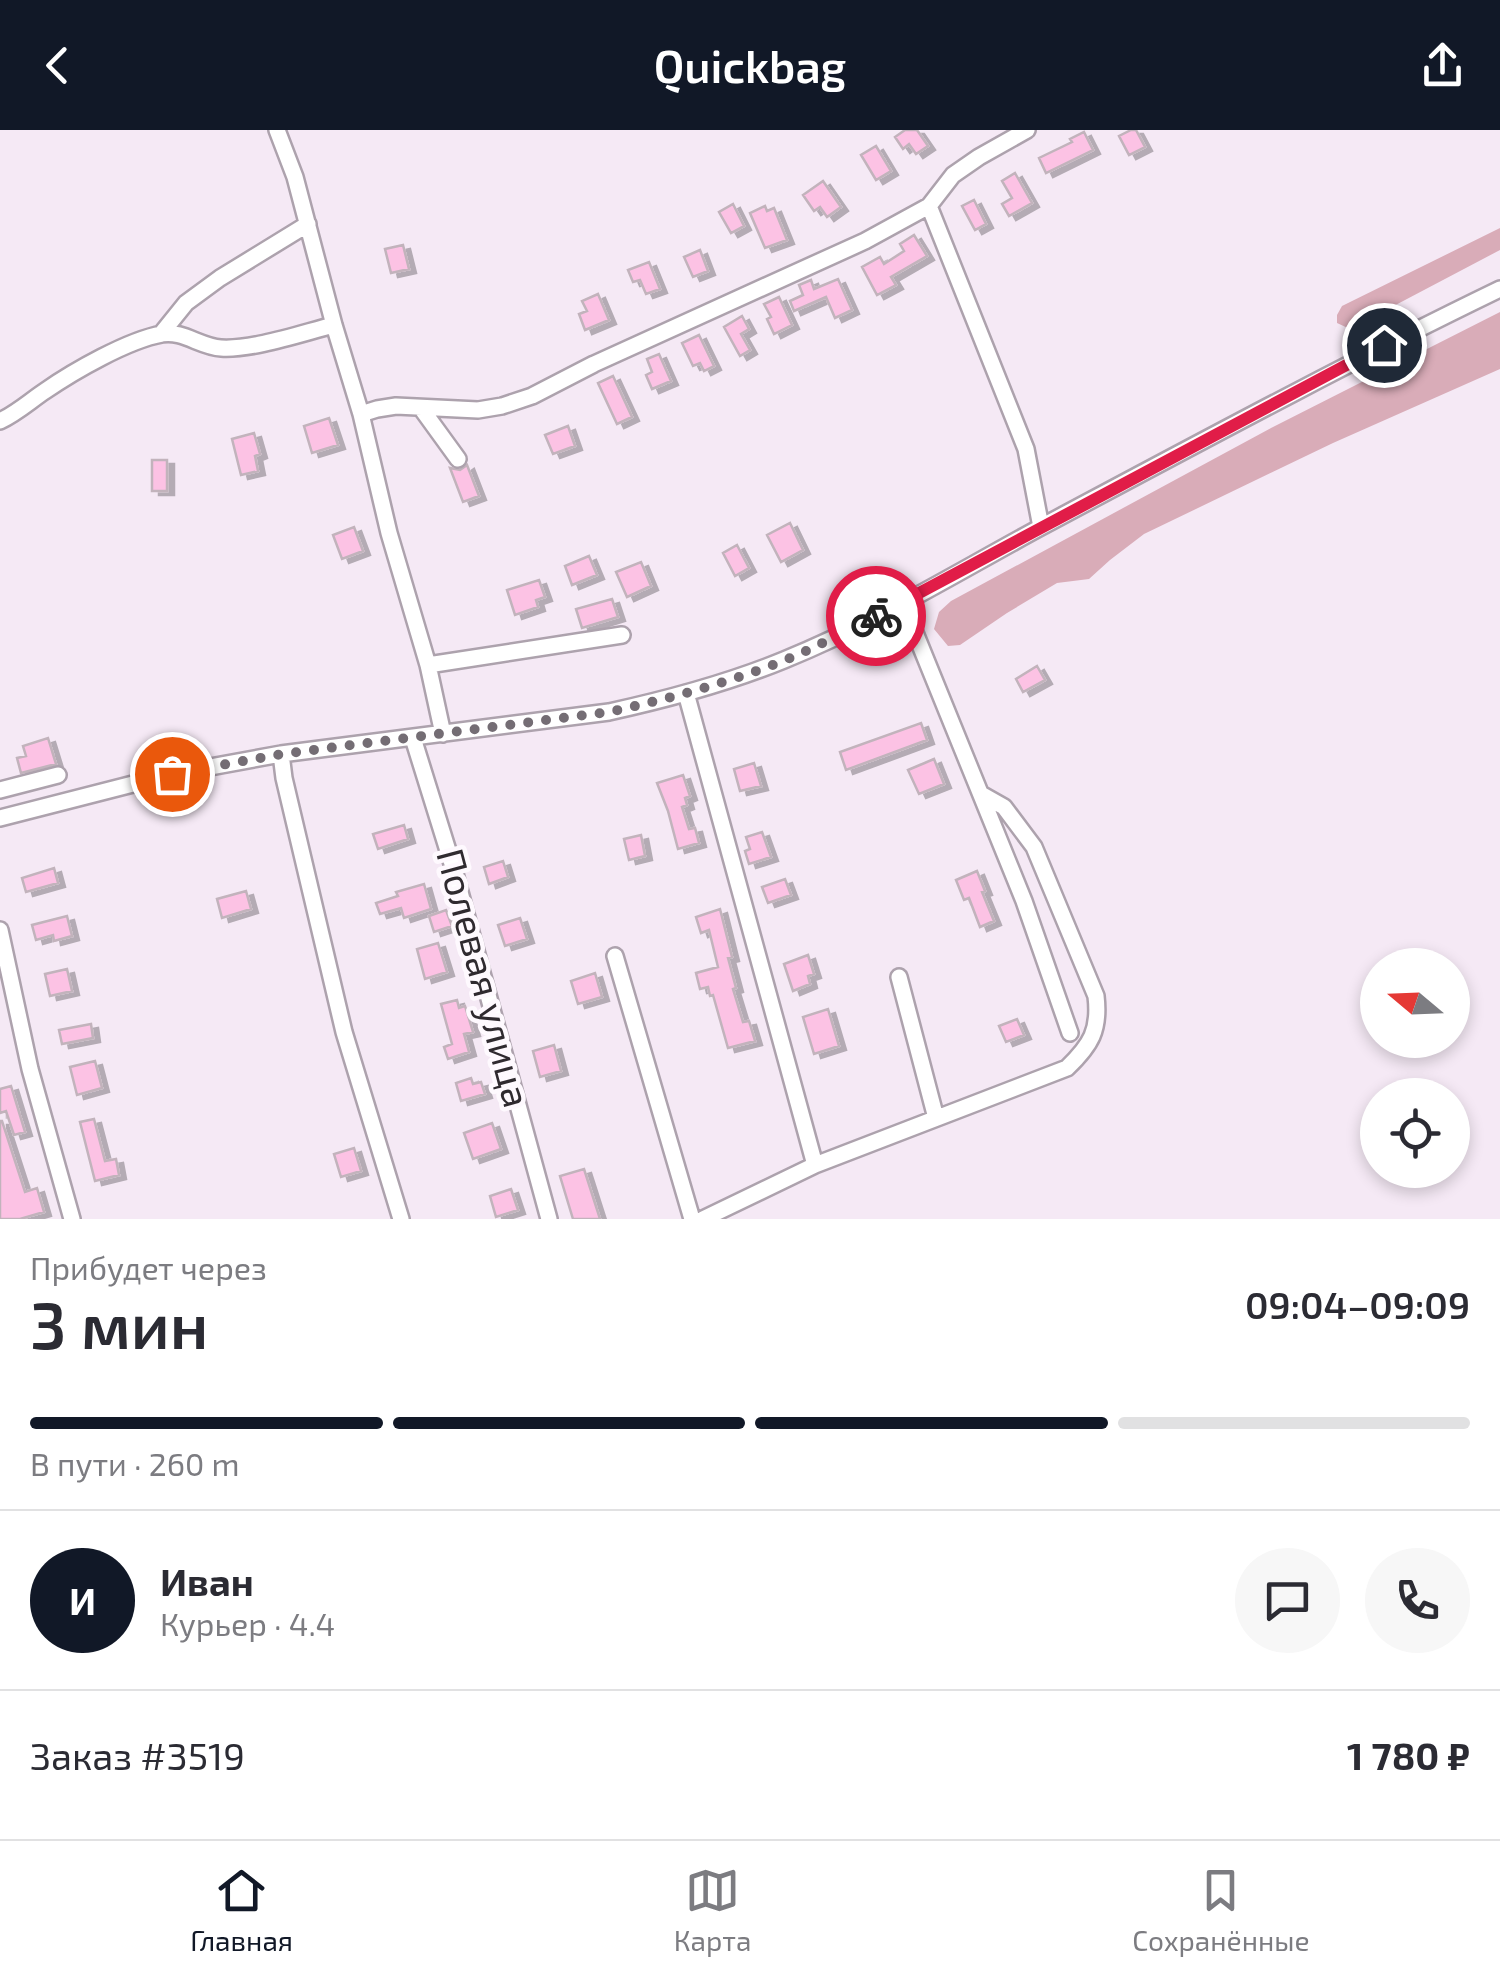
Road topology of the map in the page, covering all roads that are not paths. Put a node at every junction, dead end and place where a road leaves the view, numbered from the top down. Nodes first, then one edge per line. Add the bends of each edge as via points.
1 (277, 130) edge
2 (1028, 130) edge
3 (929, 206) junction
4 (308, 224) junction
5 (1500, 289) edge
6 (334, 326) junction
7 (161, 334) junction
8 (420, 408) junction
9 (361, 414) junction
10 (0, 421) edge
11 (458, 459) dead end
12 (1042, 527) junction
13 (903, 602) junction
14 (622, 636) dead end
15 (428, 665) junction
16 (686, 693) junction
17 (443, 734) junction
18 (414, 738) junction
19 (282, 754) junction
20 (58, 775) dead end
21 (0, 790) edge
22 (981, 794) junction
23 (0, 818) edge
24 (0, 930) edge
25 (615, 956) dead end
26 (899, 977) dead end
27 (1070, 1034) dead end
28 (936, 1118) junction
29 (815, 1165) junction
30 (72, 1219) edge
31 (401, 1219) edge
32 (549, 1219) edge
33 (692, 1219) edge
34 (703, 1219) edge

1 - 4 street
2 - 3 street via 954,176
3 - 8 street via 532,396 478,410
3 - 12 street via 1026,449
4 - 6 street
4 - 7 street via 186,303
5 - 12 street
6 - 7 street via 240,348
6 - 9 street
7 - 10 street via 92,364
8 - 9 street
8 - 11 street
9 - 15 street
12 - 13 street
13 - 16 street via 785,660
13 - 22 street
14 - 15 street
15 - 17 street
16 - 17 street via 609,712
16 - 29 street
17 - 18 street
18 - 19 street
18 - 32 street, Полевая улица
19 - 23 street
19 - 31 street via 344,1032
20 - 21 street
22 - 27 street
22 - 28 street via 1004,807 1034,847 1099,1016 1084,1052 1067,1068
24 - 30 street
25 - 33 street
26 - 28 street
28 - 29 street
29 - 34 street

